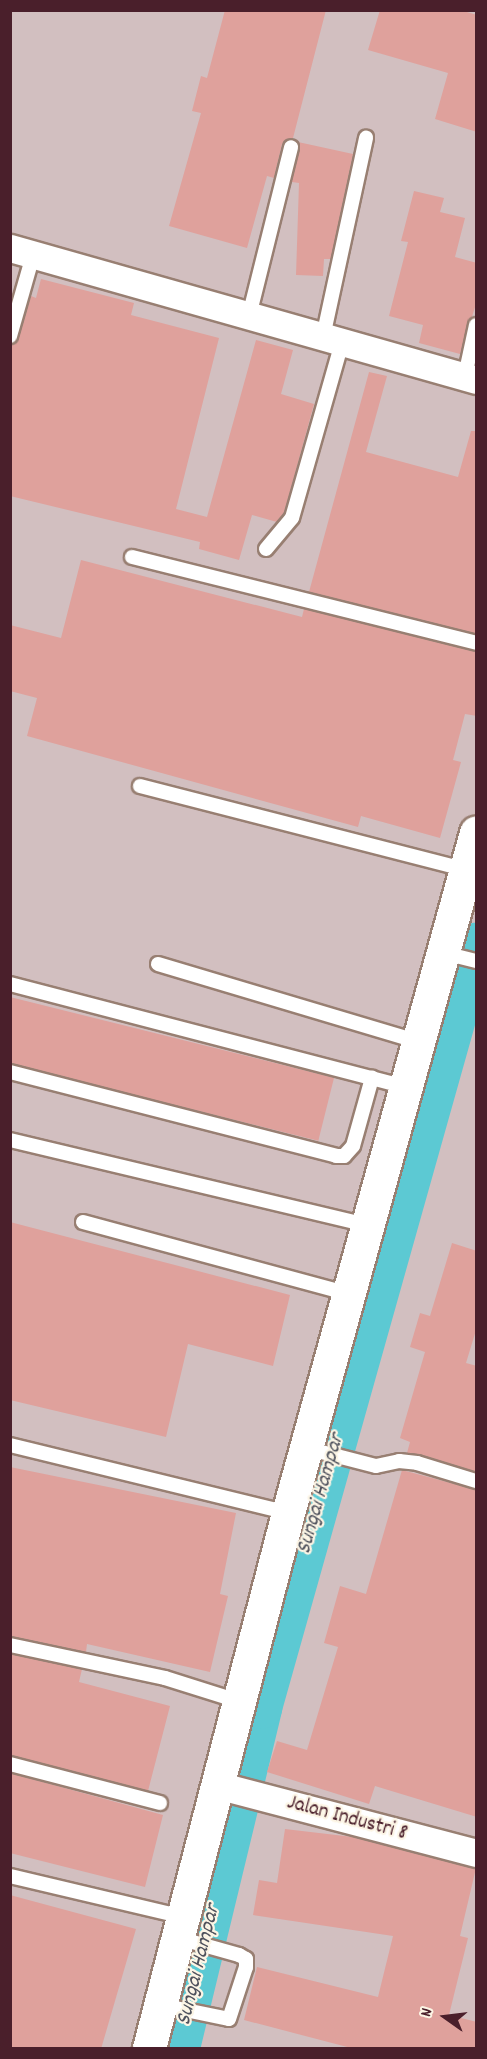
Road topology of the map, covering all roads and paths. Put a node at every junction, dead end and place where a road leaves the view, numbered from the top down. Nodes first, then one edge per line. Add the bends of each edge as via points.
1 (366, 138) dead end
2 (291, 147) dead end
3 (22, 251) edge
4 (249, 316) junction
5 (477, 325) edge
6 (10, 336) edge
7 (333, 340) junction
8 (471, 378) edge
9 (266, 549) dead end
10 (132, 556) dead end
11 (477, 644) edge
12 (141, 786) dead end
13 (477, 833) edge
14 (466, 870) junction
15 (451, 954) junction
16 (477, 961) edge
17 (159, 964) dead end
18 (10, 984) edge
19 (419, 1042) junction
20 (10, 1072) edge
21 (372, 1078) junction
22 (407, 1087) junction
23 (10, 1140) edge
24 (83, 1222) dead end
25 (370, 1225) junction
26 (351, 1294) junction
27 (10, 1445) edge
28 (312, 1449) junction
29 (477, 1481) edge
30 (288, 1513) junction
31 (10, 1645) edge
32 (238, 1701) junction
33 (10, 1764) edge
34 (220, 1786) junction
35 (160, 1803) dead end
36 (477, 1853) edge
37 (10, 1876) edge
38 (184, 1932) junction
39 (168, 2007) junction
40 (149, 2049) edge

1 - 7 lane
2 - 4 lane
3 - 4 street
3 - 6 lane
4 - 7 street
5 - 8 lane
7 - 8 street
7 - 9 lane via 292,518
10 - 11 lane
12 - 14 lane
13 - 14 street
14 - 15 street
15 - 16 lane
15 - 19 street
17 - 19 lane
18 - 21 lane
19 - 22 street
20 - 21 lane via 336,1156 344,1156 353,1146
21 - 22 lane
22 - 25 street
23 - 25 lane
24 - 26 lane
25 - 26 street
26 - 28 street
27 - 30 lane
28 - 29 lane via 376,1466 399,1461 417,1463
28 - 30 street
30 - 32 street
31 - 32 lane via 174,1680
32 - 34 street
33 - 35 lane
34 - 36 street, Jalan Industri 8
34 - 38 street
37 - 38 lane
38 - 39 street
38 - 39 lane via 239,1954 246,1959 246,1967 229,2019
39 - 40 street

